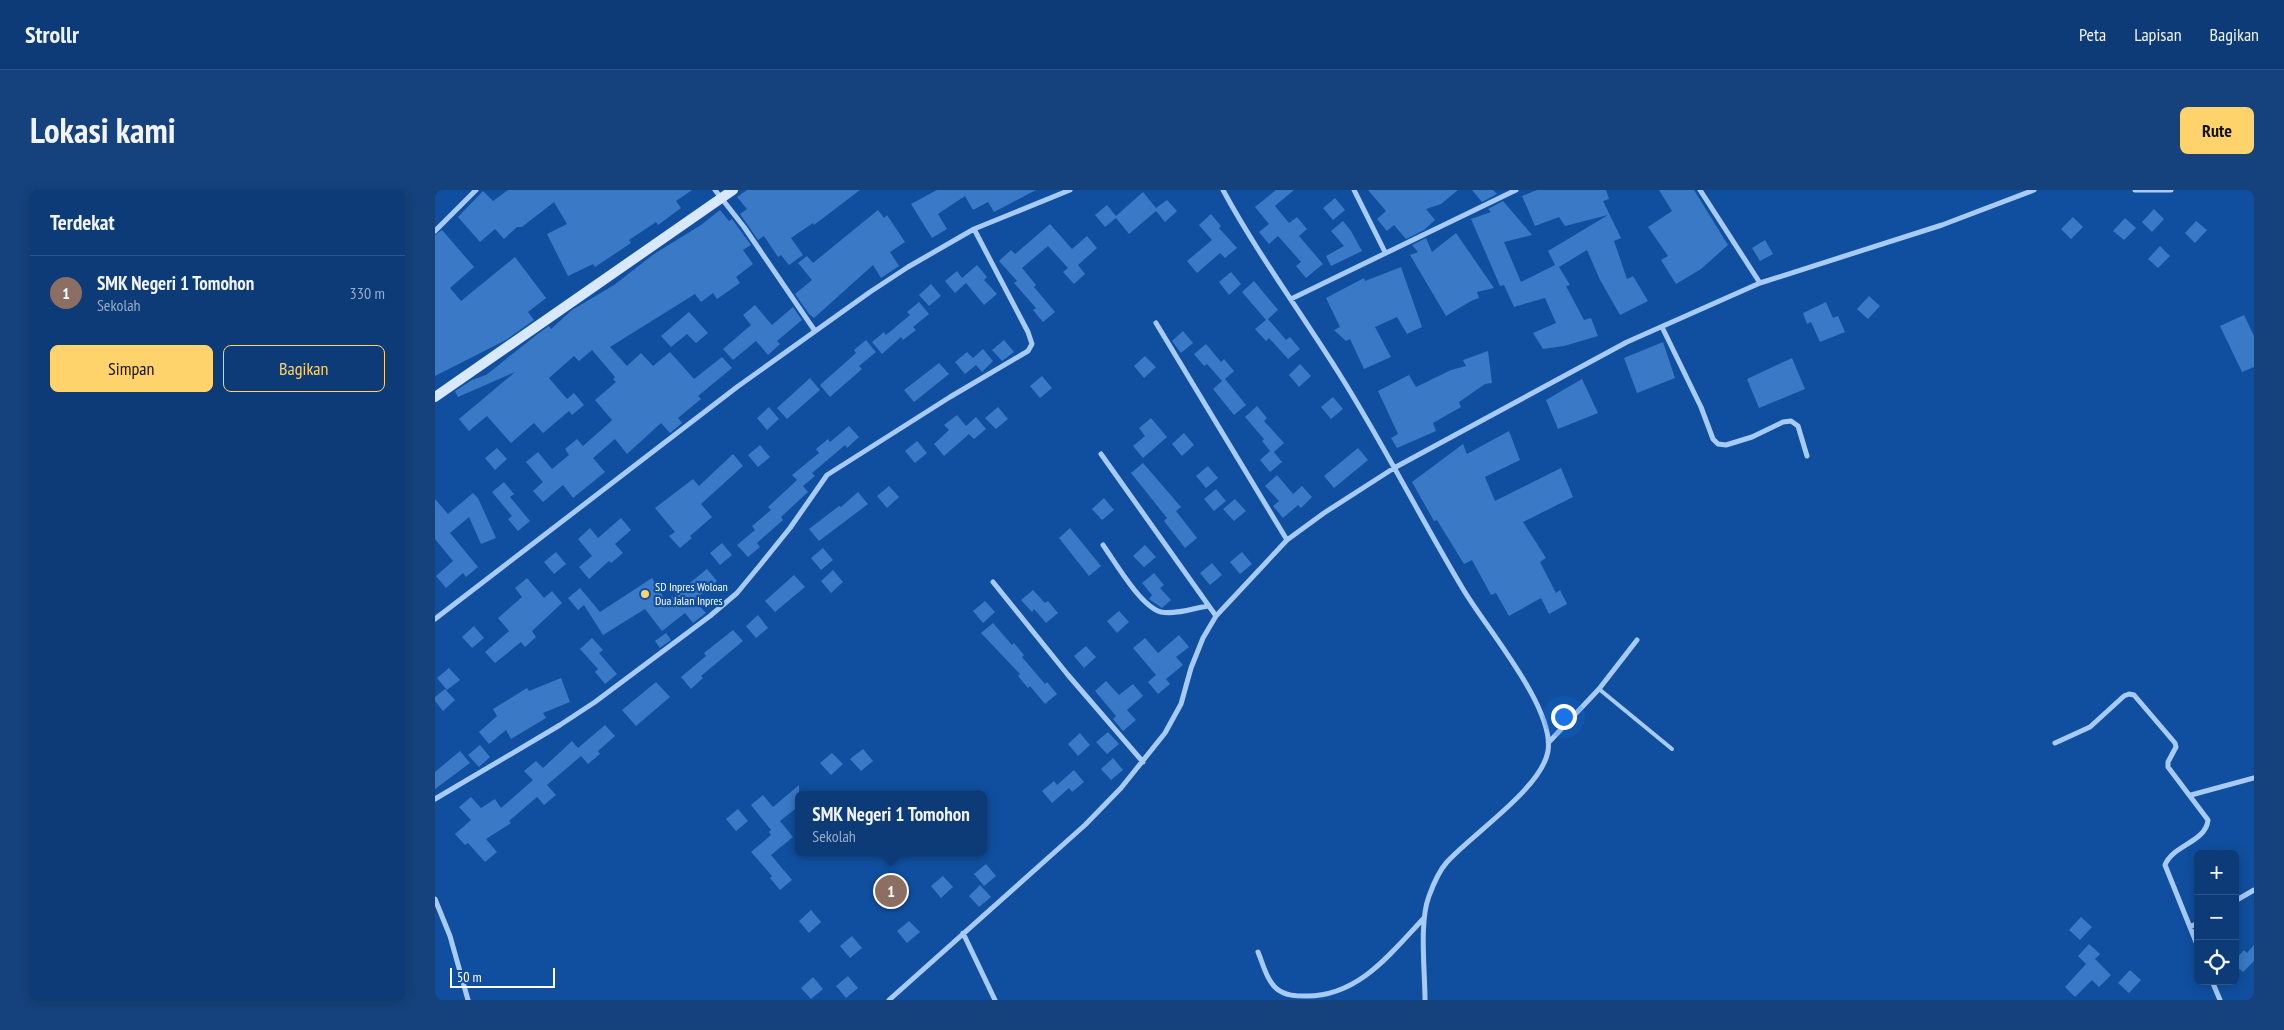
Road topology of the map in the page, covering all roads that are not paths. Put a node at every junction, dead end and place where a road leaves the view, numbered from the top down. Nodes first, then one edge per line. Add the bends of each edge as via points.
1 (476, 190) edge
2 (733, 190) edge
3 (1070, 190) edge
4 (1223, 190) edge
5 (1354, 190) edge
6 (1516, 190) edge
7 (1700, 190) edge
8 (2034, 190) edge
9 (2135, 190) edge
10 (2171, 190) edge
11 (718, 194) edge
12 (974, 230) junction
13 (435, 231) edge
14 (1385, 252) junction
15 (1760, 283) junction
16 (1291, 299) junction
17 (1156, 323) dead end
18 (1662, 326) junction
19 (815, 332) junction
20 (435, 396) edge
21 (1101, 454) dead end
22 (1807, 456) dead end
23 (1394, 468) junction
24 (1287, 540) junction
25 (1103, 545) dead end
26 (993, 582) dead end
27 (1208, 606) junction
28 (1215, 616) junction
29 (436, 617) edge
30 (1637, 640) dead end
31 (1599, 689) junction
32 (1549, 742) junction
33 (2055, 744) dead end
34 (1672, 749) dead end
35 (1143, 762) junction
36 (2254, 778) edge
37 (2191, 795) junction
38 (435, 799) edge
39 (2254, 890) edge
40 (435, 899) edge
41 (2239, 899) edge
42 (1425, 918) junction
43 (2194, 925) edge
44 (2190, 927) junction
45 (963, 933) junction
46 (2195, 940) edge
47 (1258, 952) dead end
48 (2214, 985) edge
49 (468, 1000) edge
50 (889, 1000) edge
51 (995, 1000) edge
52 (1425, 1000) edge
53 (2220, 1000) edge

1 - 13 street
2 - 11 main road
3 - 12 street
4 - 16 street
5 - 14 street
6 - 14 street
7 - 15 street
8 - 15 street via 1942,225
9 - 10 street
11 - 19 street
11 - 20 main road
12 - 19 street via 908,266
12 - 38 street via 1028,332 1032,344 1028,351 827,475 790,528 737,593 710,616 581,711
14 - 16 street
15 - 18 street
16 - 23 street
17 - 24 street
18 - 22 street via 1718,444 1726,445 1752,437 1791,421 1797,426
18 - 23 street
19 - 29 street via 737,387
21 - 27 street
23 - 24 street
23 - 32 street via 1464,590 1535,700
24 - 28 street
25 - 27 street via 1147,604 1161,612
26 - 35 street
27 - 28 street
28 - 35 street via 1191,668 1181,704 1165,734
30 - 31 street
31 - 32 street
31 - 34 lane
32 - 42 street via 1539,773 1445,864 1428,898
33 - 37 street via 2090,727 2124,696 2134,695 2175,743 2169,767
35 - 45 street via 1085,825
36 - 37 street
37 - 44 street via 2206,814 2208,826 2168,856 2165,865
39 - 41 street
40 - 49 street via 450,936
42 - 47 street via 1366,977 1336,992 1291,996 1277,989
42 - 52 street
43 - 44 street
44 - 46 street
45 - 50 street
45 - 51 street
48 - 53 street

